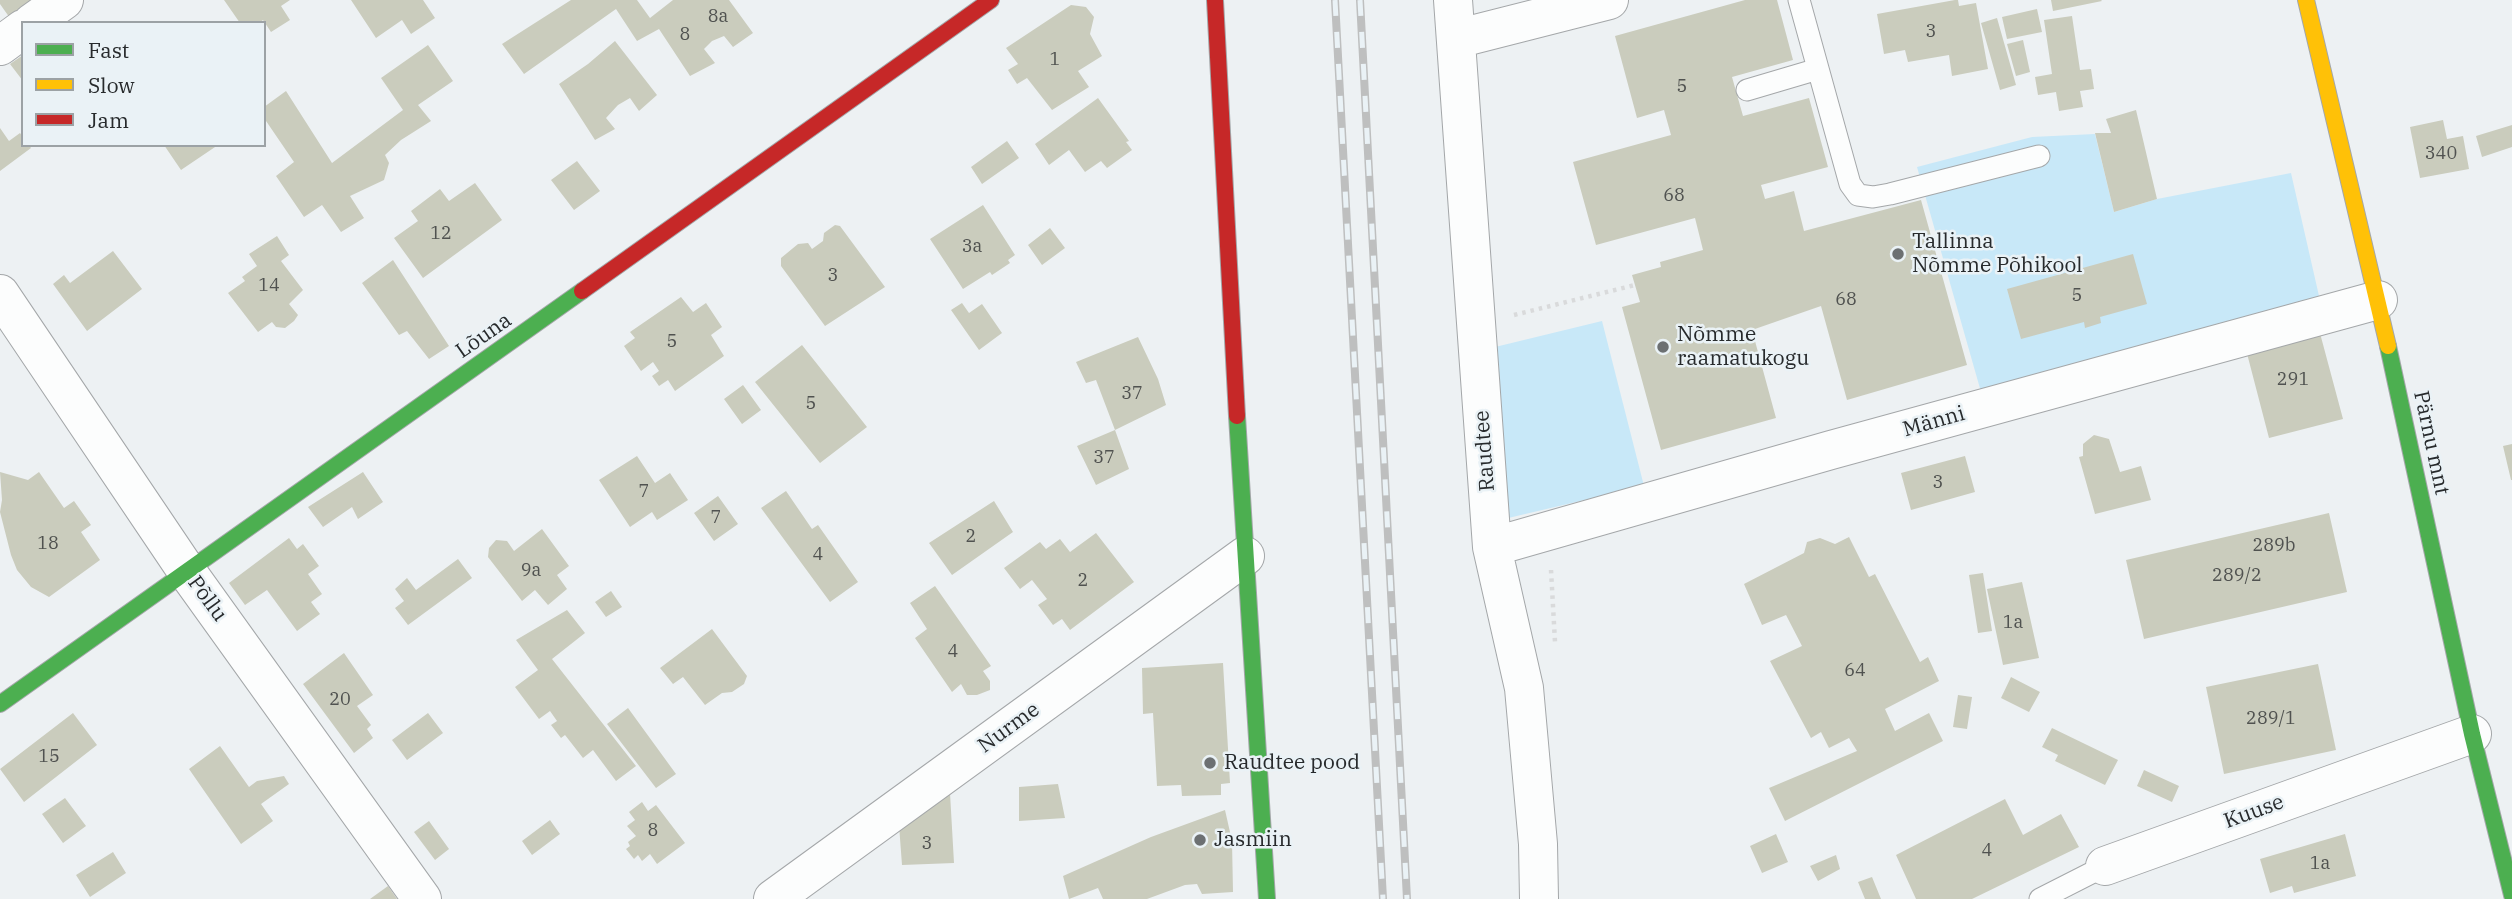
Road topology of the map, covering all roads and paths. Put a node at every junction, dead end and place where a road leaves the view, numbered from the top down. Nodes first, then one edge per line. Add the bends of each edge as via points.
1 (64, 0) edge
2 (991, 0) edge
3 (1215, 0) edge
4 (1453, 0) edge
5 (1609, 0) edge
6 (1800, 0) edge
7 (2306, 0) edge
8 (35, 21) edge
9 (21, 30) edge
10 (1456, 39) junction
11 (0, 46) edge
12 (1818, 69) junction
13 (1747, 90) dead end
14 (2039, 156) dead end
15 (1635, 285) dead end
16 (0, 294) edge
17 (2378, 300) junction
18 (1476, 325) junction
19 (1492, 547) junction
20 (1245, 556) junction
21 (188, 573) junction
22 (0, 704) edge
23 (2472, 734) junction
24 (2105, 866) joint
25 (2512, 895) edge
26 (422, 899) edge
27 (773, 899) edge
28 (1267, 899) edge
29 (1539, 899) edge
30 (2040, 899) edge

1 - 8 street
2 - 21 street, Lõuna
3 - 20 street
4 - 10 street, Raudtee
5 - 10 street
6 - 12 lane
7 - 17 street, Pärnu mnt
9 - 11 street
10 - 18 street, Raudtee
12 - 13 lane
12 - 14 lane via 1850,184 1858,195 1890,194
15 - 18 path
16 - 21 street, Põllu
17 - 19 street, Männi
17 - 23 street, Pärnu mnt
18 - 19 street, Raudtee
19 - 29 street, Raudtee via 1524,688
20 - 27 street, Nurme
20 - 28 street
21 - 22 street, Lõuna
21 - 26 street, Põllu
23 - 24 street, Kuuse
23 - 25 street, Pärnu mnt
24 - 30 lane, Kuuse

